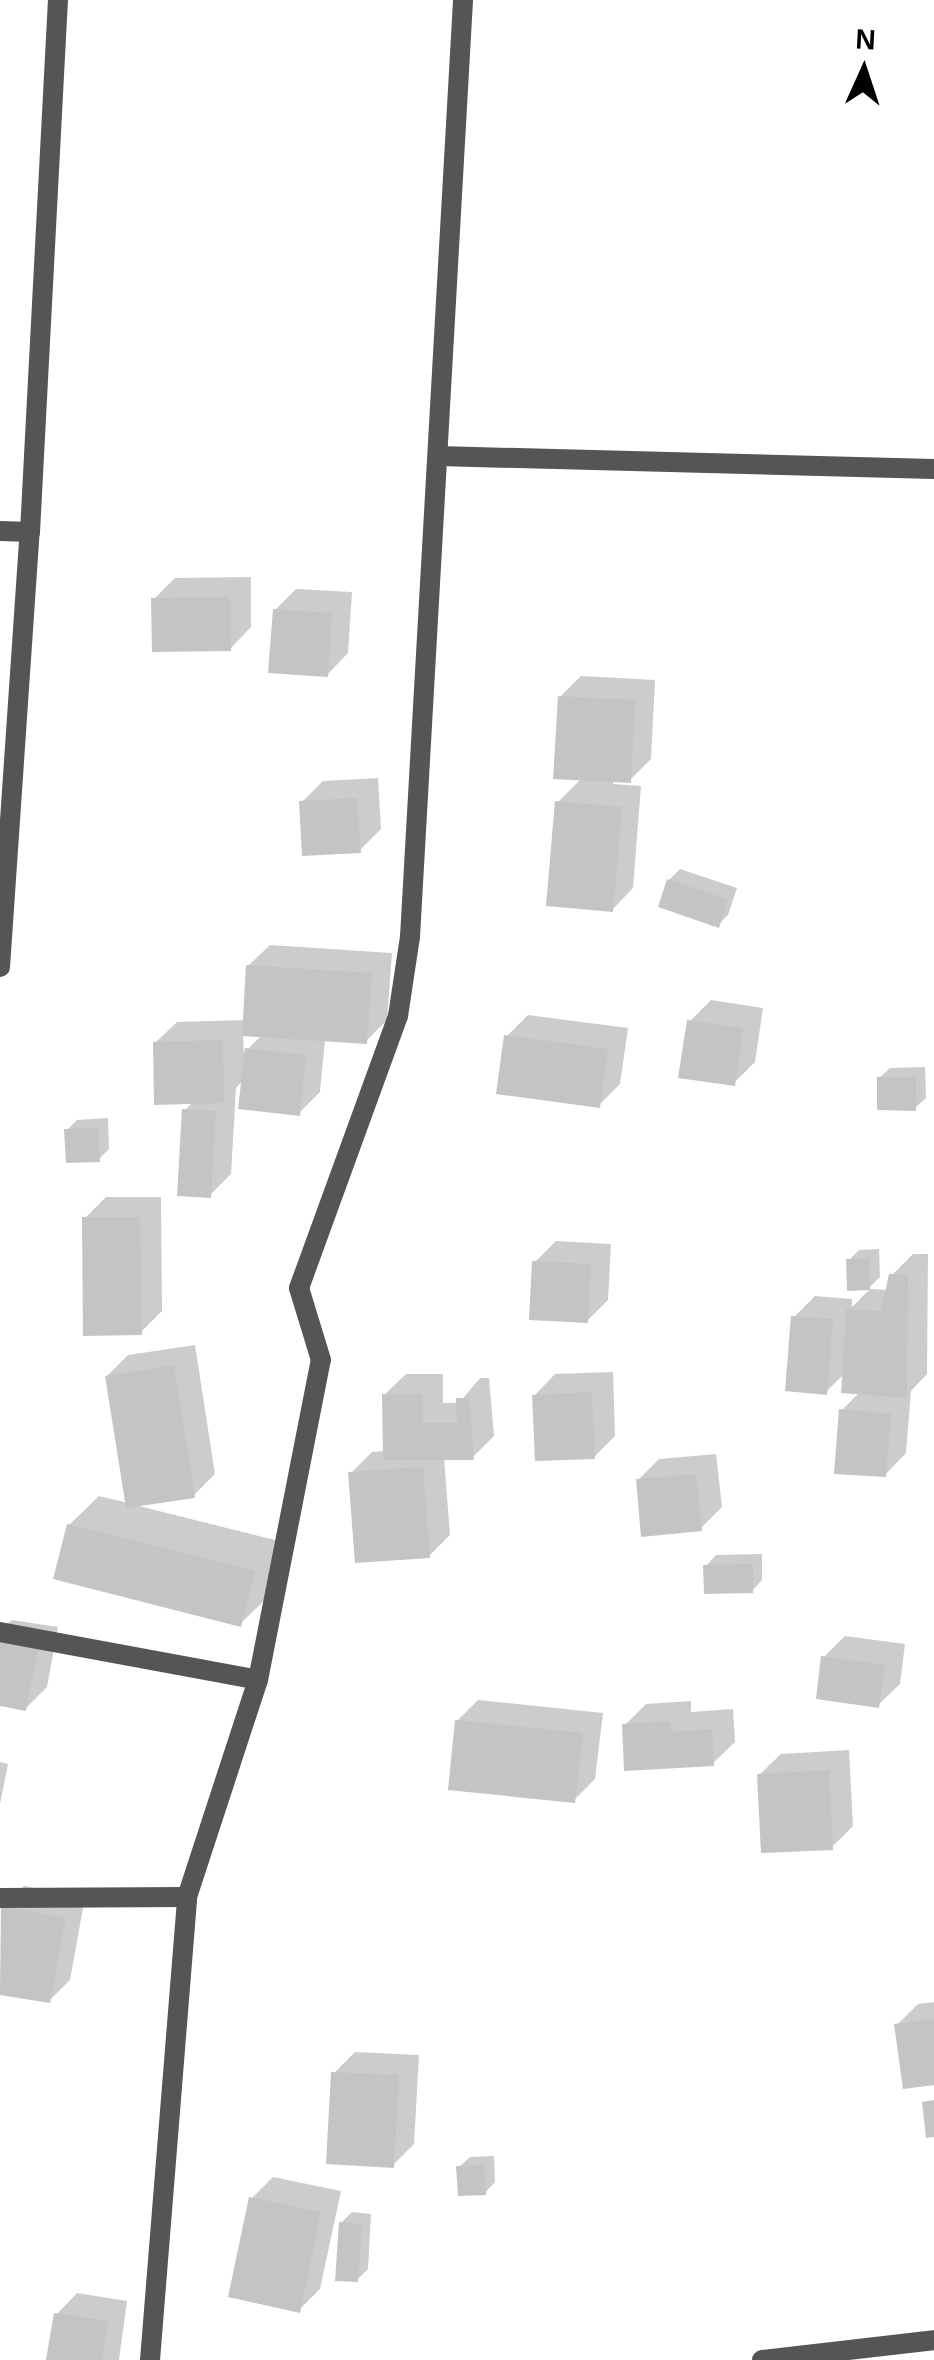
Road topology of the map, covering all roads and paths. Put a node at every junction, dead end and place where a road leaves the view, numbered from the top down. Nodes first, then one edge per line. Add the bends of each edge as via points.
1 (58, 0) edge
2 (463, 0) edge
3 (438, 456) junction
4 (934, 470) edge
5 (0, 530) edge
6 (30, 532) junction
7 (2, 924) edge
8 (0, 968) edge
9 (0, 1632) edge
10 (258, 1680) junction
11 (187, 1897) junction
12 (0, 1898) edge
13 (934, 2340) edge
14 (150, 2360) edge
15 (762, 2360) edge

1 - 6 street
2 - 3 street
3 - 4 street
3 - 10 street via 410,937 398,1016 299,1288 321,1360
5 - 6 street
6 - 7 street
7 - 8 street
9 - 10 street
10 - 11 street
11 - 12 street
11 - 14 street
13 - 15 street

